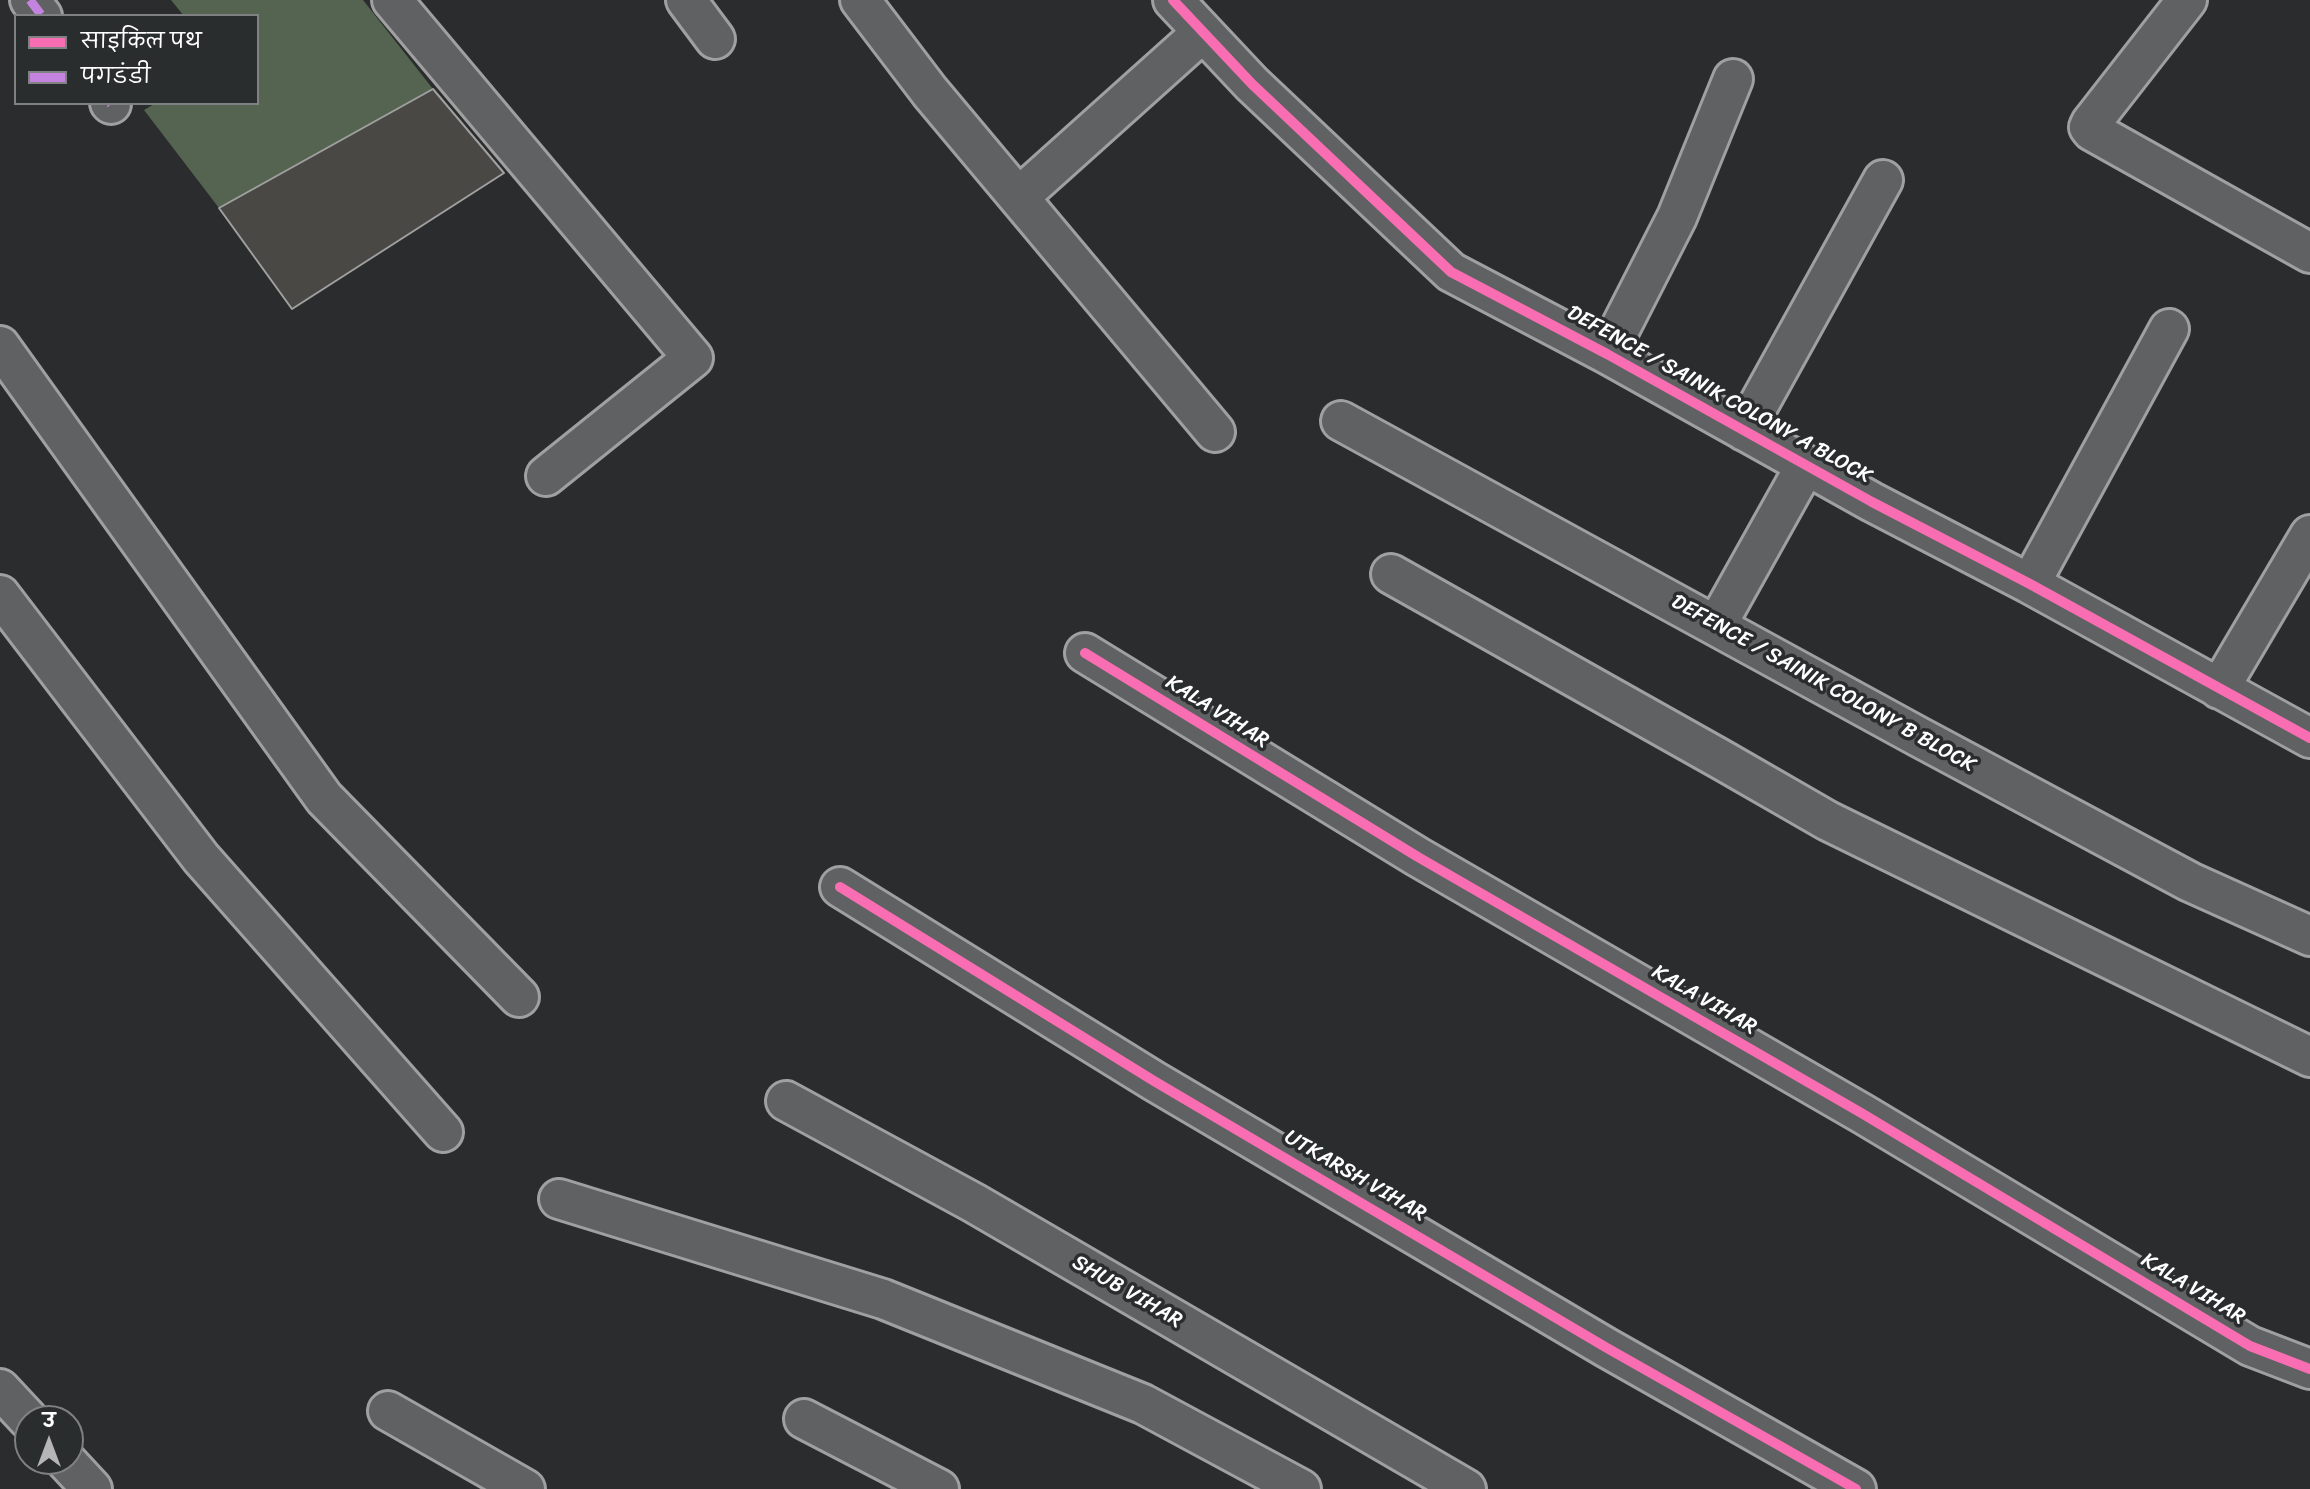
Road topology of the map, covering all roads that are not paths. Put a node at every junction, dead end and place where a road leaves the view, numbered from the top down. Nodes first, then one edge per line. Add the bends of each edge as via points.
1 (391, 0) edge
2 (686, 0) edge
3 (860, 0) edge
4 (1173, 0) edge
5 (2188, 0) edge
6 (1203, 32) junction
7 (715, 39) dead end
8 (1733, 79) dead end
9 (1883, 180) dead end
10 (1019, 197) junction
11 (2310, 253) edge
12 (2169, 329) dead end
13 (0, 346) edge
14 (1607, 354) junction
15 (1341, 421) dead end
16 (1744, 431) junction
17 (1215, 432) dead end
18 (1806, 466) junction
19 (546, 476) dead end
20 (2310, 535) edge
21 (1391, 574) dead end
22 (2030, 584) junction
23 (0, 595) edge
24 (1716, 626) junction
25 (1085, 653) dead end
26 (2219, 689) junction
27 (2310, 738) edge
28 (841, 887) dead end
29 (2310, 936) edge
30 (519, 997) dead end
31 (2310, 1057) edge
32 (786, 1101) dead end
33 (443, 1132) dead end
34 (559, 1199) dead end
35 (2310, 1369) edge
36 (0, 1389) edge
37 (15, 1405) edge
38 (388, 1411) dead end
39 (804, 1419) dead end
40 (79, 1475) edge
41 (92, 1489) edge
42 (525, 1489) edge
43 (939, 1489) edge
44 (1301, 1489) edge
45 (1466, 1489) edge
46 (1856, 1489) edge

1 - 19 street via 693,358
2 - 7 street
3 - 10 street
4 - 6 street, DEFENCE / SAINIK COLONY A BLOCK
5 - 11 street via 2090,127
6 - 10 street
6 - 14 street, DEFENCE / SAINIK COLONY A BLOCK via 1451,272
8 - 14 street via 1676,217
9 - 16 street
10 - 17 street
12 - 22 street
13 - 30 street via 324,798
14 - 16 street, DEFENCE / SAINIK COLONY A BLOCK
15 - 24 street, DEFENCE / SAINIK COLONY B BLOCK
16 - 18 street, DEFENCE / SAINIK COLONY A BLOCK
18 - 22 street, DEFENCE / SAINIK COLONY A BLOCK
18 - 24 street
20 - 26 street
21 - 31 street via 1828,821
22 - 26 street, DEFENCE / SAINIK COLONY A BLOCK
23 - 33 street via 201,858
24 - 29 street, DEFENCE / SAINIK COLONY B BLOCK via 2190,882
25 - 35 street, KALA VIHAR via 1418,857 1863,1114 2250,1346
26 - 27 street, DEFENCE / SAINIK COLONY A BLOCK
28 - 46 street, UTKARSH VIHAR via 1154,1081
32 - 45 street, SHUB VIHAR via 974,1203
34 - 44 street via 883,1298 1143,1404
36 - 37 street
38 - 42 street
39 - 43 street
40 - 41 street

